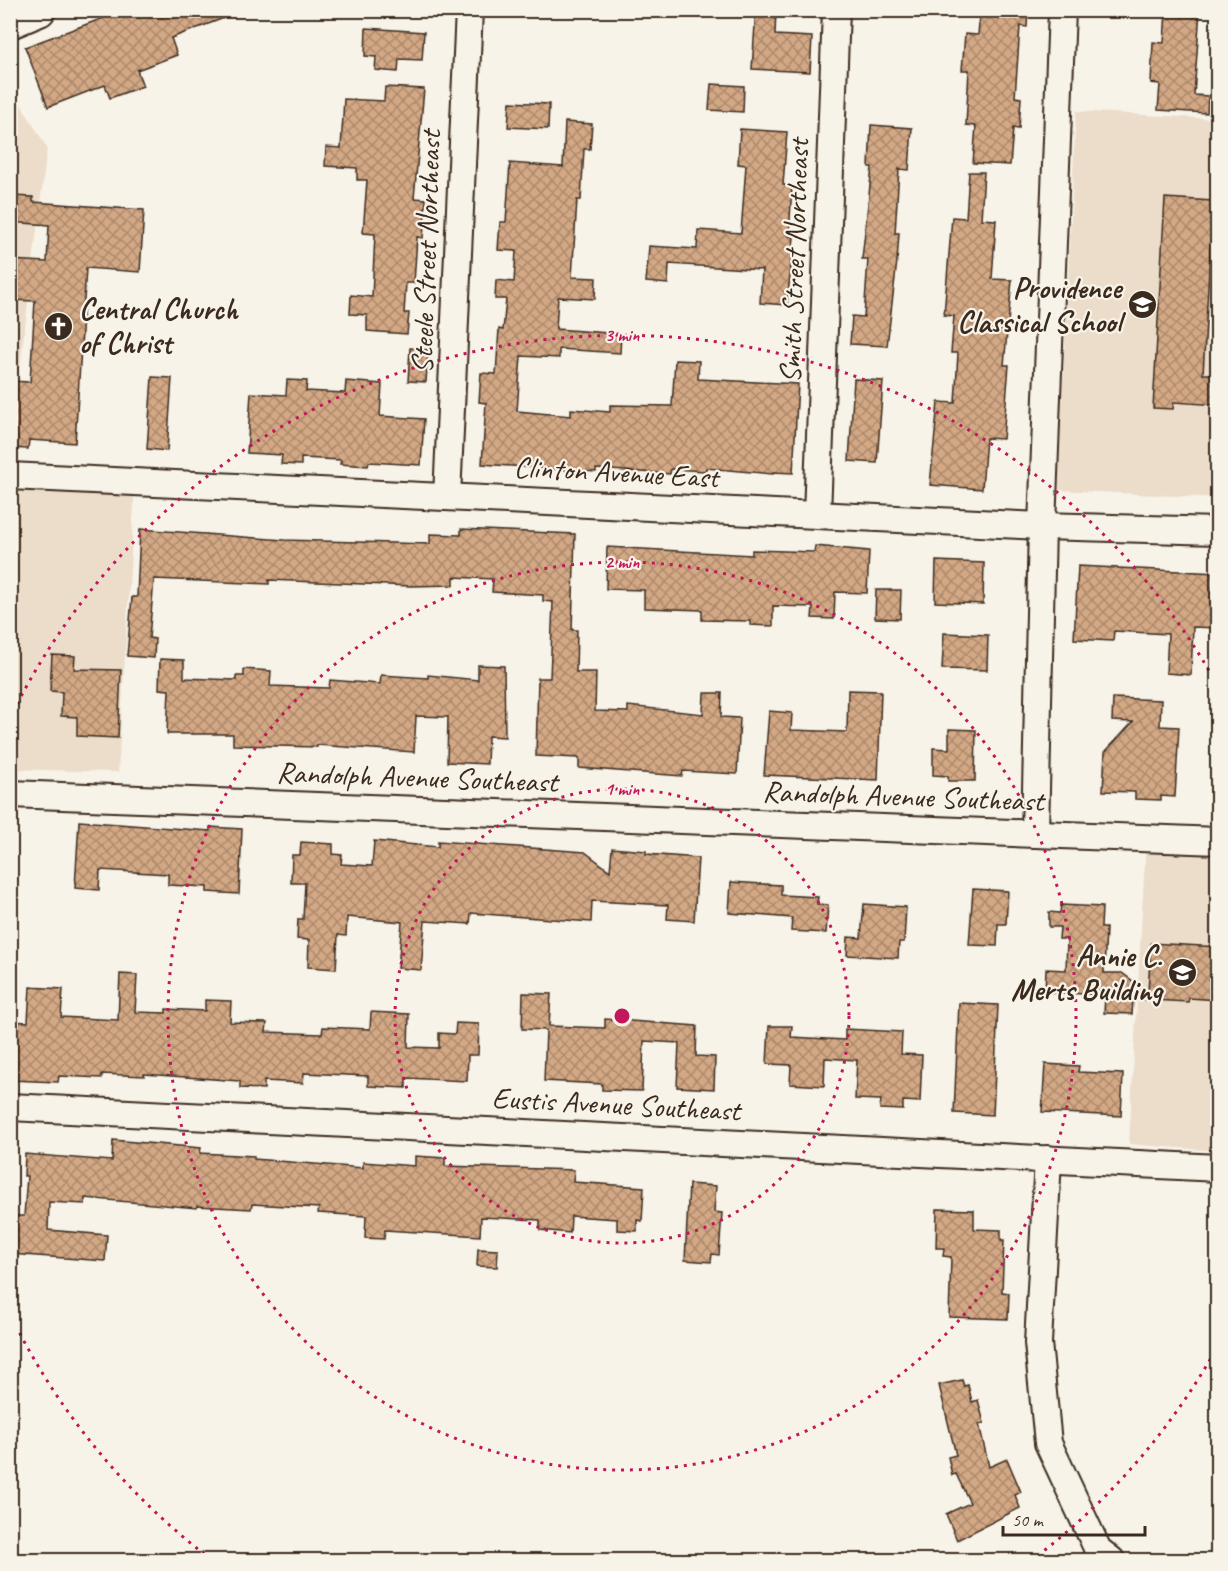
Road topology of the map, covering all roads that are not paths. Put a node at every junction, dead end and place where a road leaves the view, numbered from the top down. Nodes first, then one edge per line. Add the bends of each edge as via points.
1 (39, 10) edge
2 (469, 10) edge
3 (837, 10) edge
4 (1062, 10) edge
5 (10, 22) edge
6 (10, 476) edge
7 (447, 497) junction
8 (817, 515) junction
9 (1042, 526) junction
10 (1218, 531) edge
11 (10, 794) edge
12 (1035, 834) junction
13 (1218, 841) edge
14 (10, 1107) edge
15 (1048, 1159) junction
16 (1218, 1168) edge
17 (1111, 1560) edge

1 - 5 main road
2 - 7 street, Steele Street Northeast
3 - 8 street, Smith Street Northeast
4 - 9 street
6 - 7 street, Clinton Avenue East
7 - 8 street, Clinton Avenue East
8 - 9 street, Clinton Avenue East
9 - 10 street, Clinton Avenue East
9 - 12 street
11 - 12 street, Randolph Avenue Southeast
12 - 13 street, Randolph Avenue Southeast
14 - 15 street, Eustis Avenue Southeast
15 - 16 street, Eustis Avenue Southeast
15 - 17 street via 1038,1343 1048,1443 1098,1550

